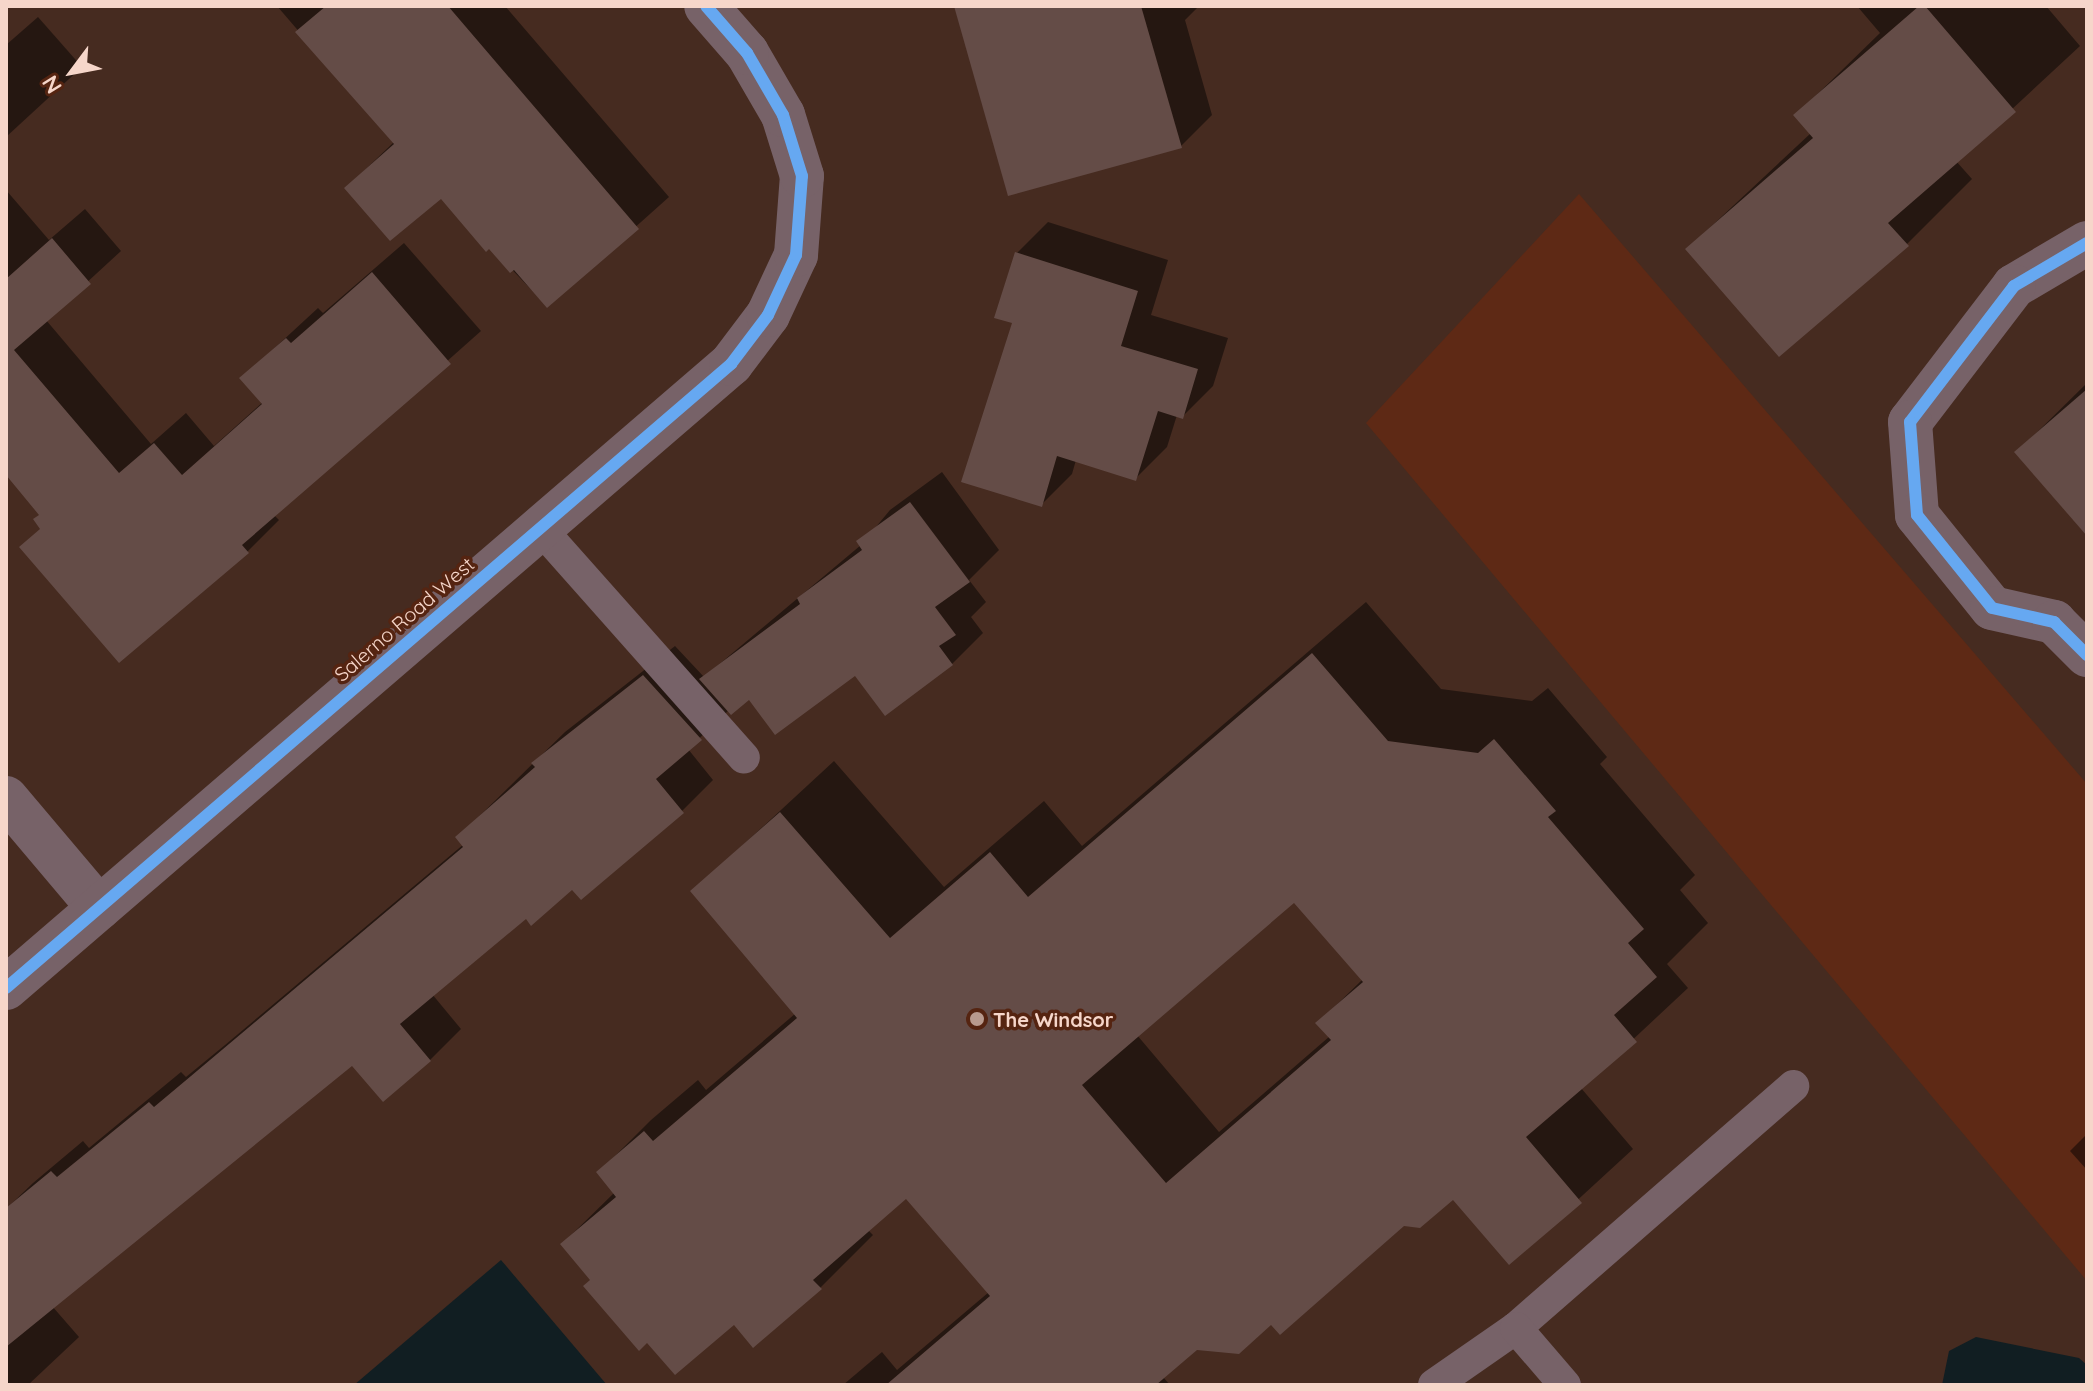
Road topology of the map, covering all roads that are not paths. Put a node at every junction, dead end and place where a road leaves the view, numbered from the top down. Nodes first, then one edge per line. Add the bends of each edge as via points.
1 (706, 6) edge
2 (2087, 243) edge
3 (540, 528) junction
4 (2087, 655) edge
5 (744, 758) dead end
6 (6, 798) edge
7 (99, 908) junction
8 (6, 988) edge
9 (1793, 1086) dead end
10 (1516, 1328) junction
11 (1434, 1385) edge
12 (1565, 1385) edge

1 - 3 street, Salerno Road West via 747,53 783,115 802,176 796,255 768,315 731,364
2 - 4 street via 2014,286 1910,422 1917,515 1992,608 2054,622
3 - 5 lane
3 - 7 street, Salerno Road West
6 - 7 street
7 - 8 street, Salerno Road West
9 - 10 lane
10 - 11 lane
10 - 12 lane

